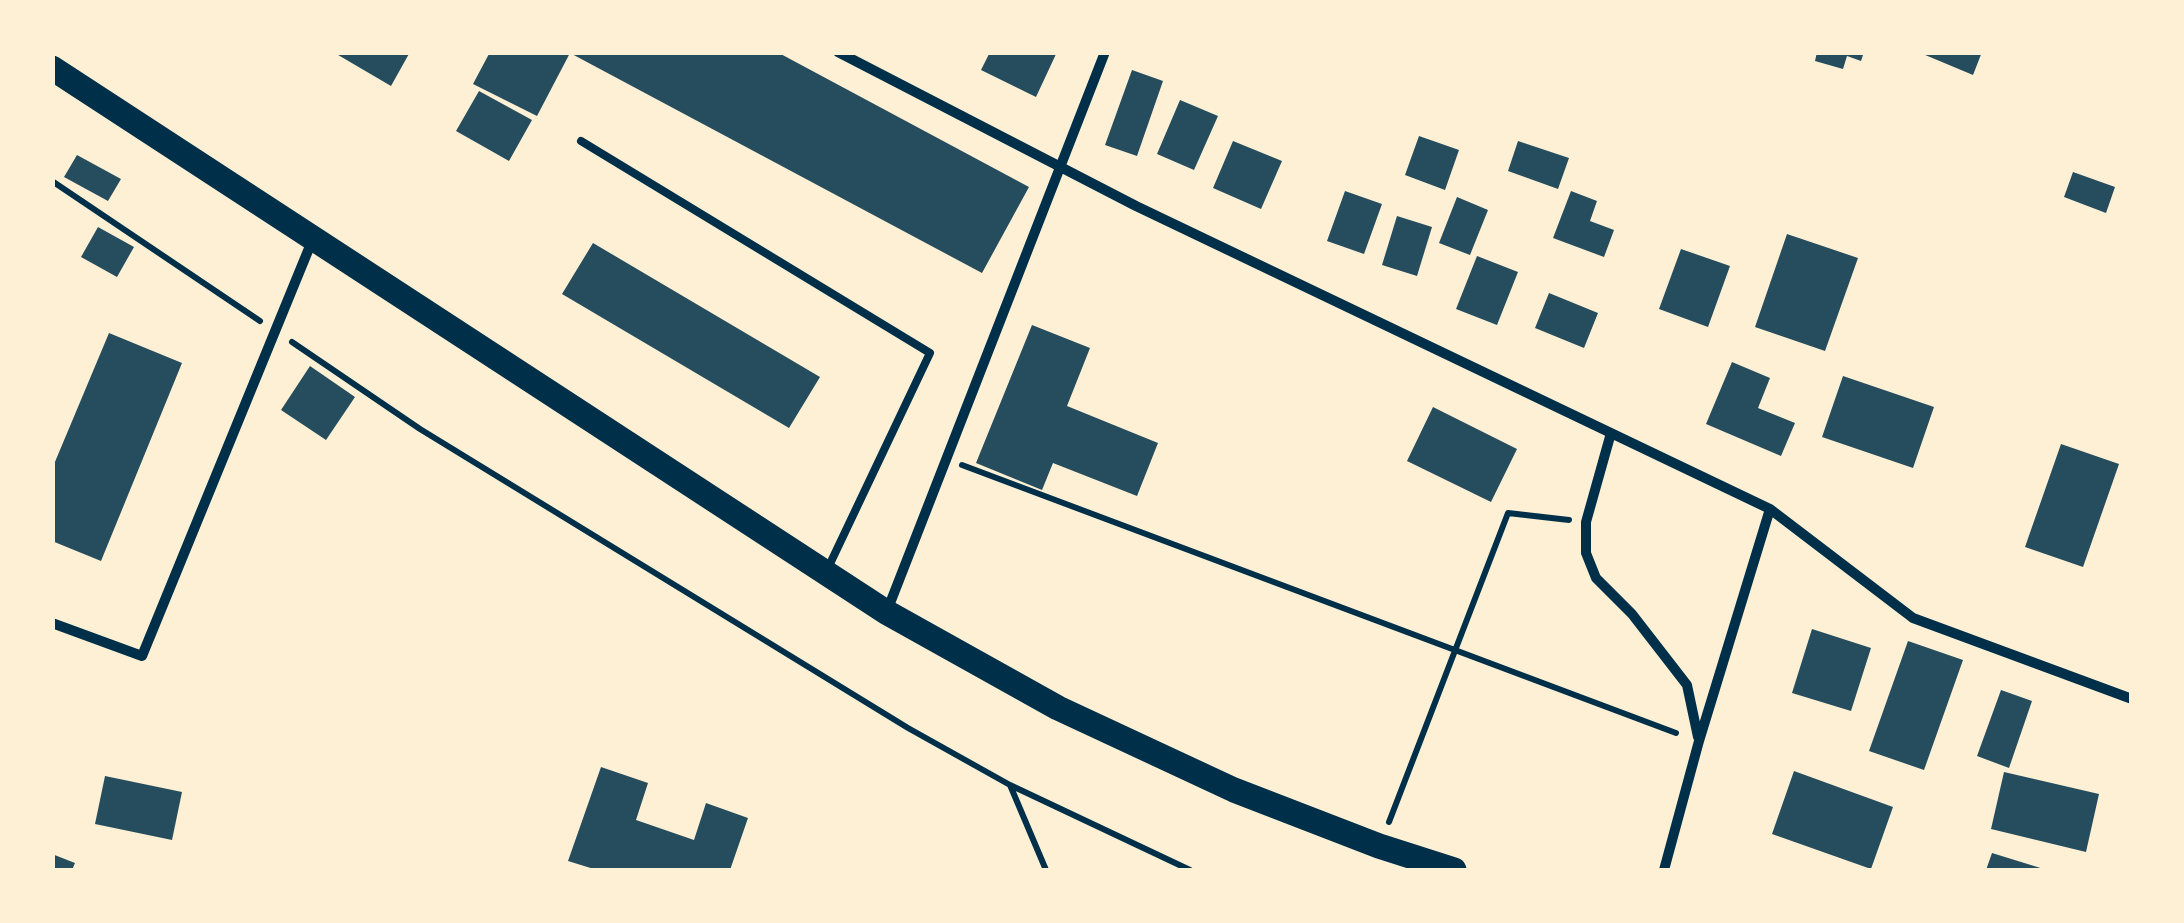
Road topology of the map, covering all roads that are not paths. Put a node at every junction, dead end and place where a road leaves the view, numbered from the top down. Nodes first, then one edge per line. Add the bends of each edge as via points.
1 (838, 52) edge
2 (1105, 52) edge
3 (52, 68) edge
4 (581, 141) dead end
5 (1062, 168) junction
6 (314, 237) junction
7 (1612, 434) junction
8 (1770, 510) junction
9 (826, 572) junction
10 (886, 612) junction
11 (52, 623) edge
12 (2132, 700) edge
13 (1698, 742) junction
14 (1454, 870) edge
15 (1664, 870) edge

1 - 5 street
2 - 5 street
3 - 6 main road
4 - 9 lane via 930,353
5 - 7 street
5 - 10 street
6 - 9 main road
6 - 11 street via 142,656
7 - 8 street
7 - 13 street via 1586,522 1586,552 1596,578 1687,685
8 - 12 street via 1913,618
8 - 13 street
9 - 10 main road
10 - 14 main road via 1058,708 1234,790
13 - 15 street

